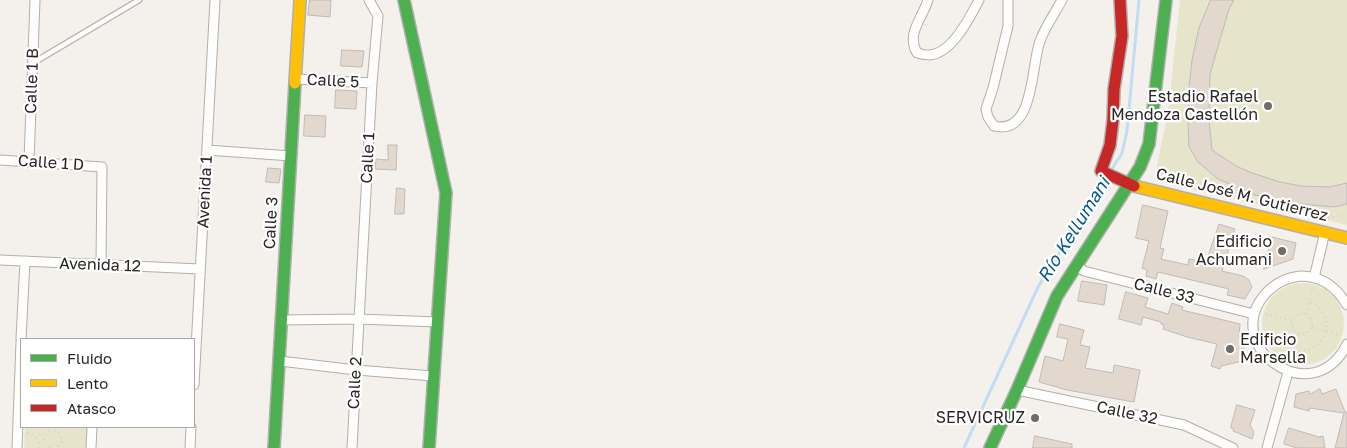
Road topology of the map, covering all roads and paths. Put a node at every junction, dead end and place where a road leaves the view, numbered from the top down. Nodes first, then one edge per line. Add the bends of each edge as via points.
1 (35, 0) edge
2 (139, 0) edge
3 (216, 0) edge
4 (300, 0) edge
5 (369, 0) edge
6 (404, 0) edge
7 (928, 0) edge
8 (979, 0) edge
9 (1008, 0) edge
10 (1062, 0) edge
11 (1120, 0) edge
12 (1166, 0) edge
13 (33, 63) junction
14 (294, 79) junction
15 (372, 82) junction
16 (207, 150) junction
17 (291, 156) junction
18 (0, 160) edge
19 (30, 161) junction
20 (1129, 184) junction
21 (1347, 213) edge
22 (1323, 232) junction
23 (1347, 238) edge
24 (0, 260) edge
25 (25, 262) junction
26 (1076, 264) junction
27 (100, 265) junction
28 (200, 269) junction
29 (1314, 278) junction
30 (1309, 301) junction
31 (1347, 305) edge
32 (1254, 314) junction
33 (1305, 314) junction
34 (359, 319) junction
35 (282, 320) junction
36 (1292, 321) junction
37 (437, 322) junction
38 (1312, 327) junction
39 (1326, 331) junction
40 (1300, 334) junction
41 (21, 338) edge
42 (1347, 338) edge
43 (1347, 344) edge
44 (1294, 350) junction
45 (195, 351) edge
46 (280, 361) junction
47 (356, 370) junction
48 (1288, 372) junction
49 (20, 375) edge
50 (434, 376) junction
51 (1017, 390) junction
52 (92, 428) edge
53 (191, 428) edge
54 (52, 431) joint
55 (17, 433) junction
56 (44, 441) junction
57 (39, 444) junction
58 (62, 447) edge
59 (17, 448) edge
60 (39, 448) edge
61 (49, 448) edge
62 (57, 448) edge
63 (91, 448) edge
64 (190, 448) edge
65 (274, 448) edge
66 (352, 448) edge
67 (429, 448) edge
68 (990, 448) edge
69 (1233, 448) edge
70 (1267, 448) edge

1 - 13 street, Calle 1 B
2 - 13 lane
3 - 16 street, Avenida 1
4 - 14 street, Calle 3
5 - 15 street, Calle 1 via 378,16
6 - 37 street via 446,193
7 - 8 street via 913,31 912,45 917,53 930,55 940,52 959,36
9 - 10 street via 1008,26 986,110 994,126 1003,128 1012,125 1022,113 1031,89 1039,42
11 - 20 street, Calle José M. Gutierrez via 1122,36 1114,89 1114,120 1101,171
12 - 20 street via 1149,144
13 - 19 street, Calle 1 B
14 - 15 street, Calle 5
14 - 17 street, Calle 3
15 - 34 street, Calle 1
16 - 17 street
16 - 28 street, Avenida 1
17 - 35 street, Calle 3
18 - 19 street, Calle 1 D
19 - 27 street, Calle 1 D via 102,167
20 - 22 street, Calle José M. Gutierrez
20 - 26 street
21 - 22 path via 1324,220
22 - 23 street, Calle José M. Gutierrez
22 - 29 street
24 - 25 street, Avenida 12
25 - 27 street, Avenida 12
25 - 41 street
26 - 32 street, Calle 33 via 1084,271
26 - 51 street via 1057,296
27 - 28 street, Avenida 12
28 - 45 street, Avenida 1
29 - 30 path
29 - 31 street via 1329,284 1341,294
29 - 32 street via 1300,276 1273,286
30 - 33 path
30 - 39 path via 1325,316
32 - 36 path via 1264,313
32 - 48 street via 1256,340 1264,354 1274,365
33 - 36 path via 1297,315
33 - 38 path via 1312,319
34 - 35 street
34 - 37 street
34 - 47 street, Calle 2
35 - 46 street, Calle 3
36 - 40 path via 1294,330
37 - 50 street
38 - 39 path
38 - 40 path via 1307,333
39 - 42 path
39 - 44 path via 1314,348
40 - 44 path
43 - 48 street via 1332,364 1319,371 1304,374
44 - 48 path
46 - 47 street
46 - 65 street, Calle 3
47 - 50 street
47 - 66 street, Calle 2
48 - 70 street
49 - 55 street
50 - 67 street
51 - 68 street
51 - 69 street, Calle 32 via 1184,425
52 - 63 street
53 - 64 street
54 - 56 path
54 - 58 path via 61,435
55 - 57 path via 32,434
55 - 59 street
56 - 57 path
56 - 61 path
57 - 60 path
58 - 62 path

